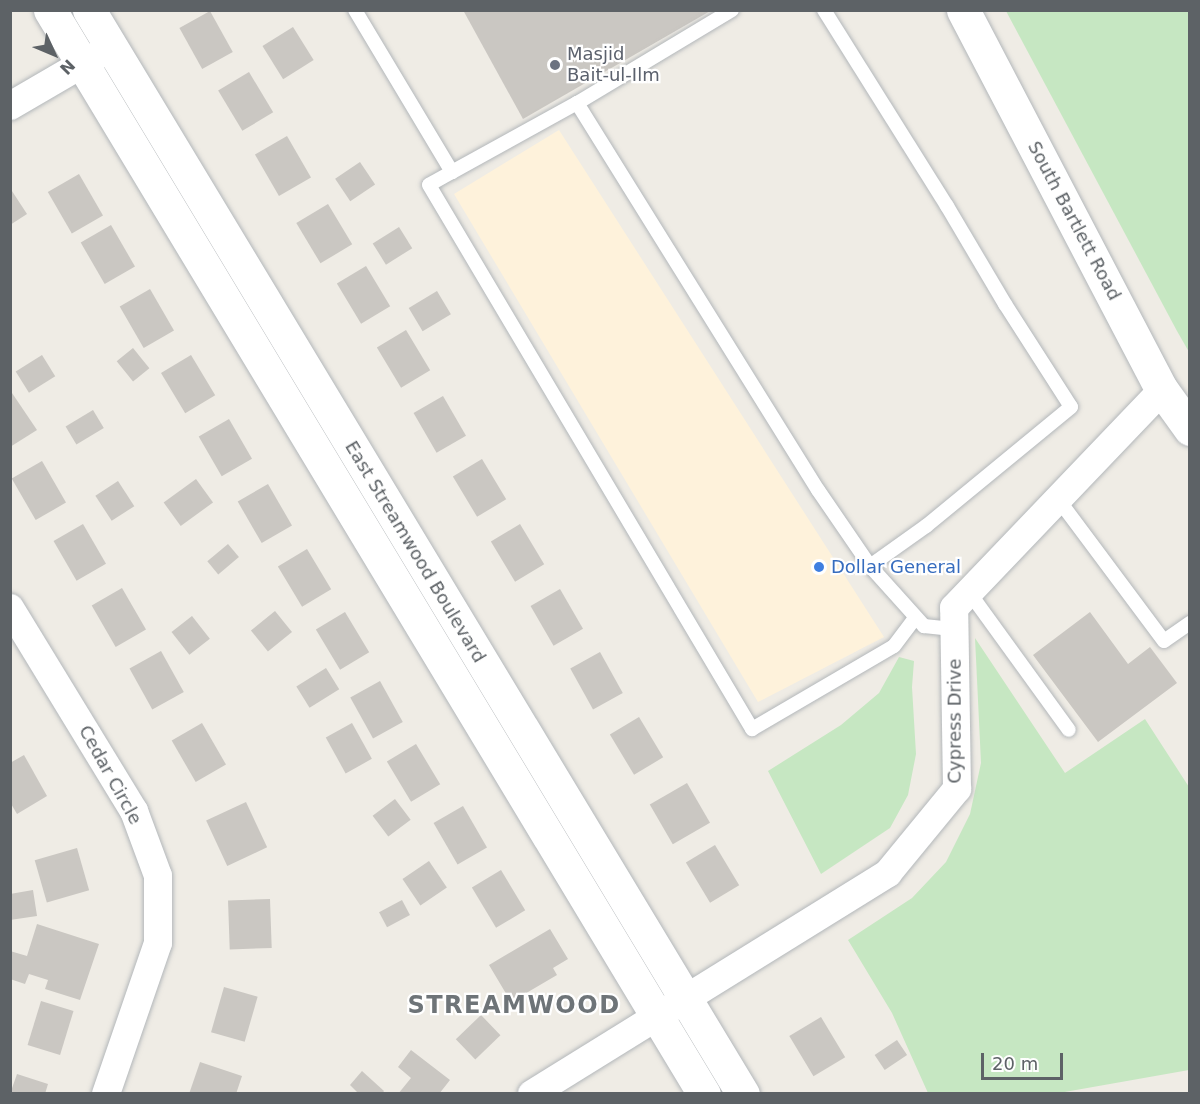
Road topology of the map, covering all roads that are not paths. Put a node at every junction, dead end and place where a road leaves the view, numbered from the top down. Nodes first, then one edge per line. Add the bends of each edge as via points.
1 (50, 10) edge
2 (89, 10) edge
3 (355, 10) edge
4 (732, 10) edge
5 (824, 10) edge
6 (963, 10) edge
7 (111, 48) junction
8 (82, 64) junction
9 (577, 103) junction
10 (10, 106) edge
11 (452, 172) junction
12 (1162, 390) junction
13 (1190, 429) edge
14 (1058, 499) junction
15 (870, 566) junction
16 (969, 592) junction
17 (10, 608) edge
18 (915, 618) junction
19 (1190, 623) edge
20 (955, 630) junction
21 (1069, 730) dead end
22 (686, 999) junction
23 (658, 1017) junction
24 (106, 1094) edge
25 (532, 1094) edge
26 (704, 1094) edge
27 (743, 1094) edge

1 - 8 street, East Streamwood Boulevard
2 - 7 street, East Streamwood Boulevard
3 - 11 lane
4 - 9 lane
5 - 15 lane via 1071,407 926,526
6 - 12 street, South Bartlett Road
7 - 8 street
7 - 22 street, East Streamwood Boulevard
8 - 10 street
8 - 23 street, East Streamwood Boulevard
9 - 11 lane
9 - 15 lane via 818,490
11 - 18 lane via 429,185 752,729 894,646
12 - 13 street, South Bartlett Road
12 - 14 street, Cypress Drive
14 - 16 street, Cypress Drive
14 - 19 lane via 1164,641
15 - 18 lane
16 - 20 street, Cypress Drive via 954,608
16 - 21 lane
17 - 24 street, Cedar Circle via 134,811 158,876 158,943
18 - 20 lane via 924,626
20 - 22 street, Cypress Drive via 957,789 888,873
22 - 23 street, Cypress Drive
22 - 27 street, East Streamwood Boulevard
23 - 25 street, Cypress Drive
23 - 26 street, East Streamwood Boulevard

